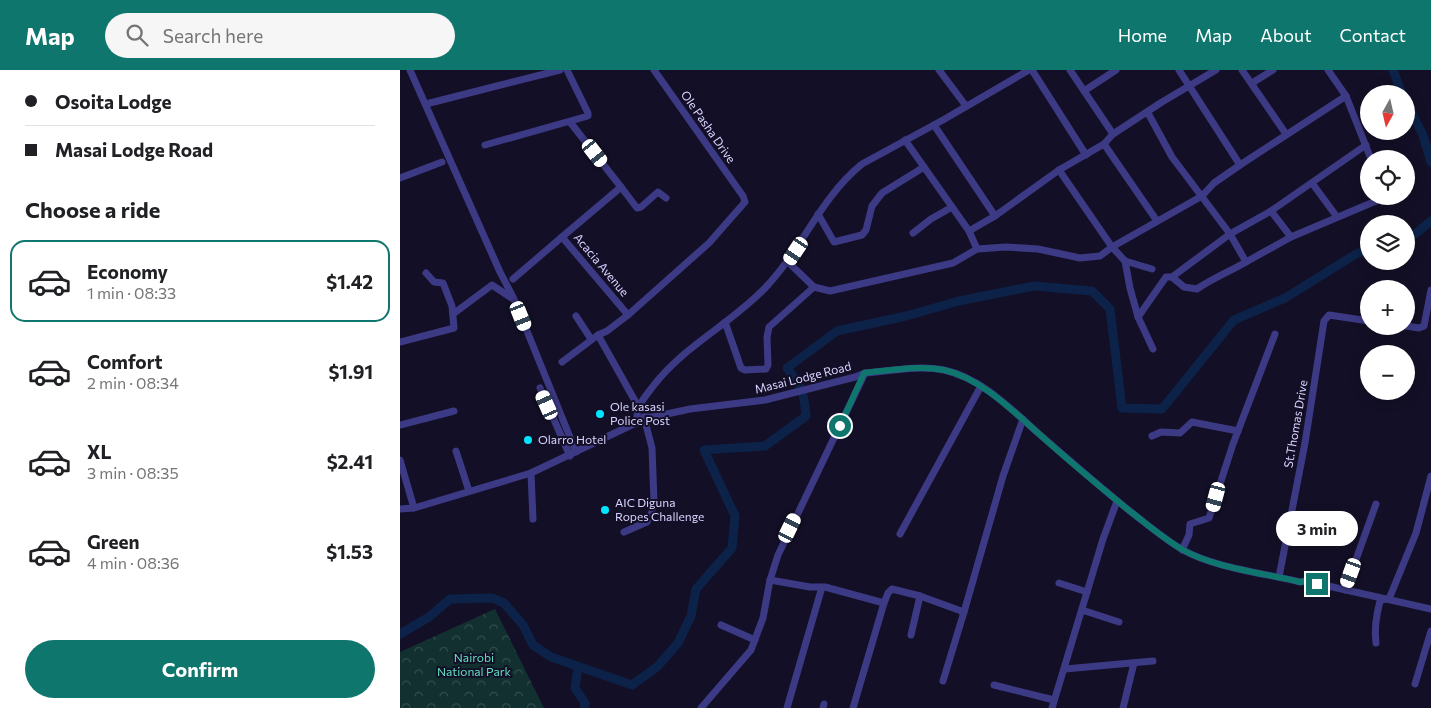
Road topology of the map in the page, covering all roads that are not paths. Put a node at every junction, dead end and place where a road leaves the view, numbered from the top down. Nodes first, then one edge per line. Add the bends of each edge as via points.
1 (410, 70) edge
2 (560, 70) edge
3 (567, 70) edge
4 (654, 70) edge
5 (939, 70) edge
6 (1030, 70) edge
7 (1070, 70) edge
8 (1116, 70) edge
9 (1179, 70) edge
10 (1216, 70) edge
11 (1242, 70) edge
12 (1273, 70) edge
13 (1328, 70) edge
14 (544, 72) edge
15 (1252, 84) junction
16 (1190, 85) junction
17 (1084, 91) junction
18 (1346, 96) junction
19 (426, 104) junction
20 (966, 106) junction
21 (1148, 113) junction
22 (570, 122) junction
23 (934, 125) junction
24 (1113, 134) junction
25 (1286, 134) junction
26 (905, 140) junction
27 (1104, 144) junction
28 (485, 145) dead end
29 (1366, 145) junction
30 (1368, 150) edge
31 (1086, 156) junction
32 (442, 162) dead end
33 (1240, 165) junction
34 (924, 167) junction
35 (1060, 170) junction
36 (400, 178) edge
37 (1312, 183) junction
38 (621, 187) junction
39 (1202, 196) junction
40 (666, 198) dead end
41 (1367, 205) edge
42 (952, 208) junction
43 (1270, 211) junction
44 (818, 214) junction
45 (995, 216) junction
46 (1337, 217) junction
47 (1157, 221) junction
48 (969, 231) junction
49 (913, 233) dead end
50 (1230, 234) junction
51 (562, 237) junction
52 (1291, 237) junction
53 (1112, 247) junction
54 (977, 249) junction
55 (1125, 261) junction
56 (788, 262) junction
57 (1246, 262) junction
58 (1152, 269) dead end
59 (426, 273) dead end
60 (1172, 277) junction
61 (513, 279) dead end
62 (814, 287) junction
63 (1431, 290) edge
64 (514, 299) junction
65 (453, 314) junction
66 (628, 315) junction
67 (576, 316) dead end
68 (1138, 317) junction
69 (1360, 320) edge
70 (725, 322) junction
71 (1415, 327) edge
72 (1275, 334) dead end
73 (598, 335) junction
74 (591, 340) junction
75 (400, 342) edge
76 (1152, 349) dead end
77 (562, 362) dead end
78 (864, 373) junction
79 (981, 386) junction
80 (540, 388) dead end
81 (639, 408) junction
82 (454, 411) dead end
83 (644, 417) junction
84 (1023, 419) junction
85 (636, 422) junction
86 (400, 425) edge
87 (1238, 432) junction
88 (1152, 436) dead end
89 (456, 451) dead end
90 (573, 454) junction
91 (400, 460) edge
92 (531, 474) junction
93 (1431, 476) edge
94 (469, 491) junction
95 (1117, 501) junction
96 (1376, 504) dead end
97 (414, 508) junction
98 (400, 509) edge
99 (533, 519) dead end
100 (624, 532) dead end
101 (900, 534) dead end
102 (1182, 550) junction
103 (1279, 577) junction
104 (770, 580) junction
105 (1059, 583) dead end
106 (822, 586) junction
107 (1345, 590) junction
108 (1087, 592) junction
109 (920, 596) junction
110 (1387, 599) junction
111 (884, 603) junction
112 (1431, 609) edge
113 (1082, 610) junction
114 (964, 612) junction
115 (1120, 622) dead end
116 (721, 625) dead end
117 (1431, 631) edge
118 (911, 634) dead end
119 (755, 640) junction
120 (1376, 643) dead end
121 (1153, 661) dead end
122 (1134, 663) junction
123 (1065, 669) junction
124 (943, 681) dead end
125 (1415, 684) dead end
126 (994, 685) dead end
127 (1054, 700) junction
128 (702, 708) edge
129 (787, 708) edge
130 (853, 708) edge
131 (1052, 708) edge
132 (1123, 708) edge

1 - 19 street
2 - 14 street
3 - 22 street via 588,113 586,118
4 - 66 street, Ole Pasha Drive via 745,202 709,243
5 - 20 street
6 - 20 street
6 - 31 street
7 - 17 street
8 - 17 street
9 - 16 street
10 - 16 street
11 - 15 street
12 - 15 street
13 - 18 street
14 - 19 street
15 - 25 street
16 - 21 street
16 - 33 street
17 - 24 street
18 - 25 street
18 - 29 street
19 - 64 street
20 - 23 street
21 - 24 street
21 - 39 street via 1172,157
22 - 28 street
22 - 38 street
23 - 26 street
23 - 45 street
24 - 27 street
25 - 33 street
26 - 34 street
26 - 44 street via 862,164 834,190
27 - 31 street
27 - 47 street
29 - 30 street
29 - 37 street
31 - 35 street
32 - 36 street
33 - 39 street
34 - 42 street
34 - 44 street via 882,193 872,206 862,235 834,242
35 - 45 street
35 - 53 street
37 - 43 street
37 - 46 street
38 - 40 street via 638,208 658,192
38 - 51 street, Acacia Avenue
39 - 47 street
39 - 50 street
41 - 46 street
42 - 48 street
42 - 49 street
43 - 50 street
43 - 52 street
44 - 56 street
45 - 48 street
46 - 52 street
47 - 53 street
48 - 54 street
50 - 57 street
50 - 60 street
51 - 61 street
51 - 66 street, Acacia Avenue
52 - 57 street
53 - 54 street via 1100,256 1080,258 1038,249
53 - 55 street
54 - 62 street via 952,263 864,284 830,291
55 - 58 street
55 - 68 street
56 - 62 street
56 - 70 street via 750,303
57 - 60 street via 1197,289 1184,286
59 - 65 street via 434,282 443,284
60 - 68 street via 1166,277
62 - 70 street via 769,327 766,369 741,368
63 - 71 street via 1424,326
64 - 65 street via 492,285
64 - 90 street
65 - 75 street via 454,328
66 - 73 street
67 - 74 street
68 - 76 street
69 - 103 street, St.Thomas Drive via 1329,315 1324,322
70 - 81 street via 675,361
72 - 87 street
73 - 74 street
73 - 81 street
74 - 77 street
78 - 79 street, Masai Lodge Road via 944,370
78 - 83 street, Masai Lodge Road via 765,400
78 - 104 street via 790,528
79 - 84 street, Masai Lodge Road
79 - 101 street
80 - 90 street
81 - 85 street
82 - 86 street
83 - 85 street, Masai Lodge Road
83 - 100 street via 652,448 654,502 647,522
84 - 95 street, Masai Lodge Road
84 - 114 street
85 - 90 street, Masai Lodge Road
87 - 88 street via 1192,422 1180,434 1161,432
87 - 102 street via 1209,518 1190,524 1189,536
89 - 94 street
90 - 92 street, Masai Lodge Road
91 - 97 street
92 - 94 street, Masai Lodge Road
92 - 99 street
93 - 110 street via 1416,533
94 - 97 street, Masai Lodge Road
95 - 102 street, Masai Lodge Road
95 - 108 street
96 - 107 street
97 - 98 street, Masai Lodge Road
102 - 103 street, Masai Lodge Road via 1206,560
103 - 107 street, Masai Lodge Road
104 - 106 street
104 - 119 street
105 - 108 street
106 - 111 street
106 - 129 street
107 - 110 street, Masai Lodge Road
108 - 113 street
109 - 111 street via 892,590
109 - 114 street
109 - 118 street
110 - 112 street, Masai Lodge Road
110 - 120 street via 1380,601 1374,635
111 - 130 street
113 - 115 street
113 - 123 street
114 - 124 street
116 - 119 street
117 - 125 street
119 - 128 street via 751,650
121 - 122 street
122 - 123 street
122 - 132 street
123 - 127 street
126 - 127 street
127 - 131 street

